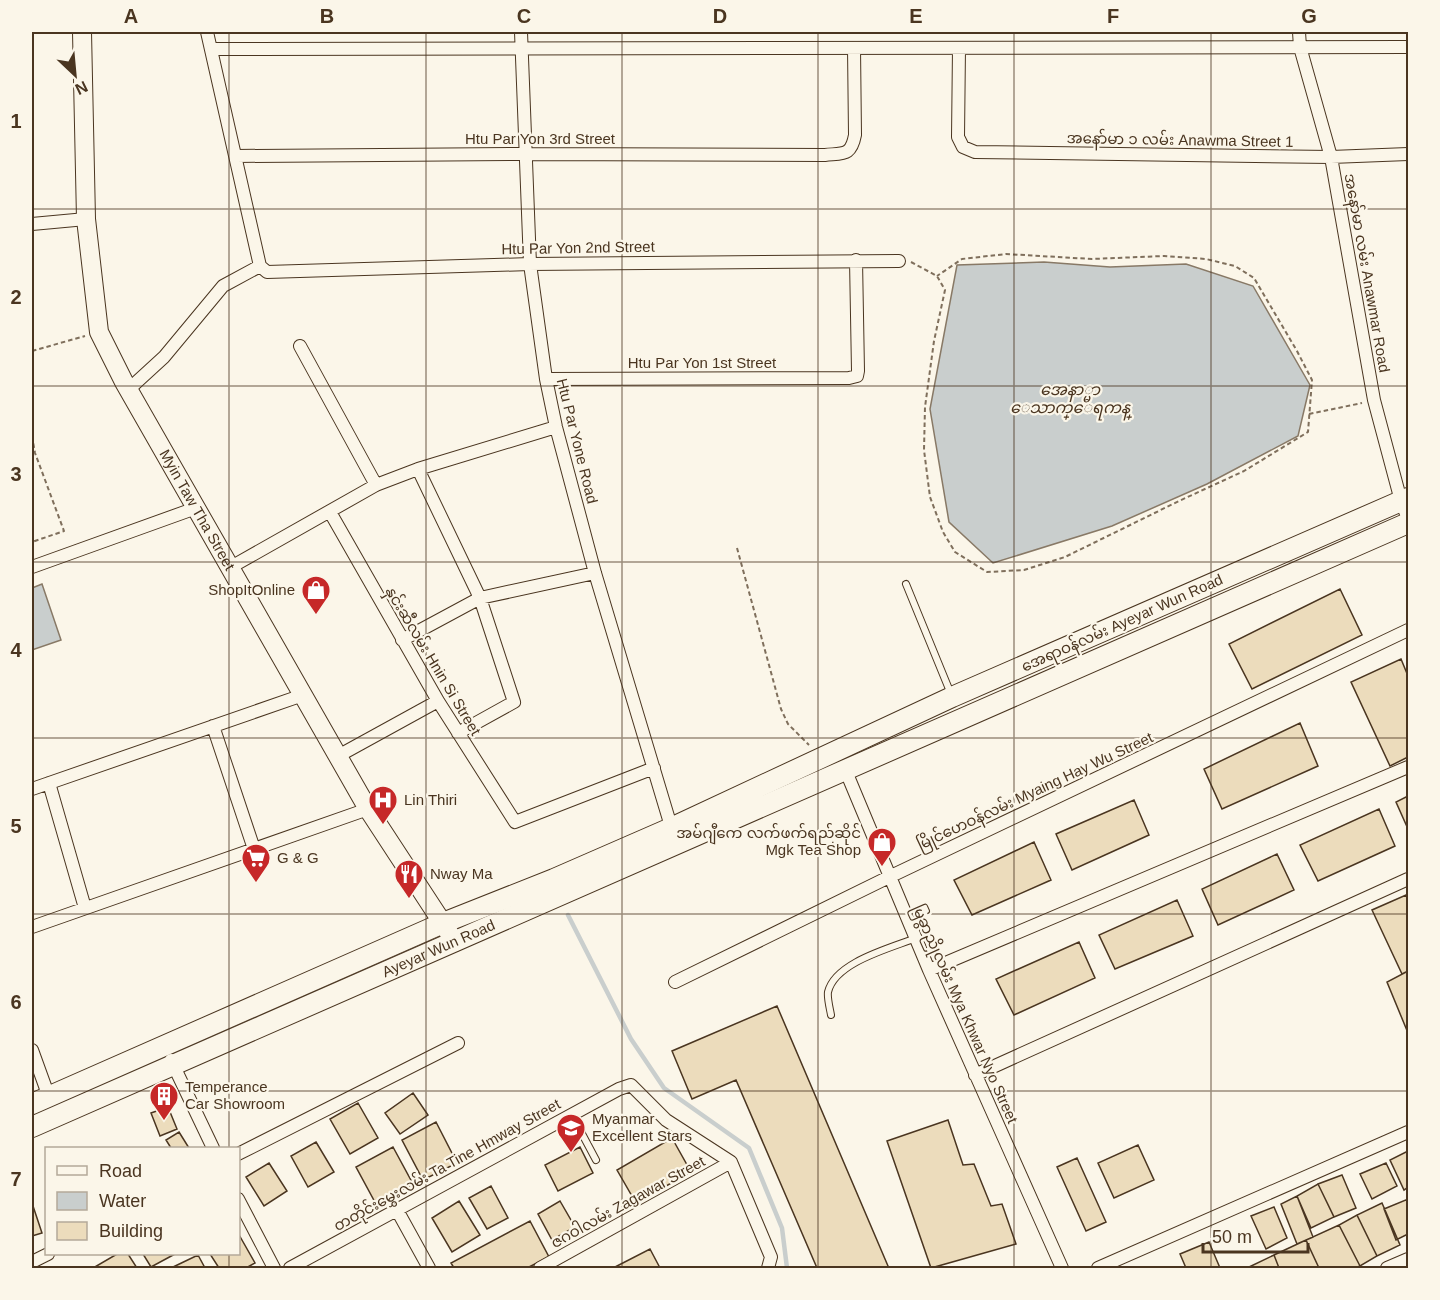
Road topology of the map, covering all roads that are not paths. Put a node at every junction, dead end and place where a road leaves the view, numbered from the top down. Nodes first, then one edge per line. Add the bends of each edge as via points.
1 (82, 32) edge
2 (207, 32) edge
3 (521, 32) edge
4 (1299, 32) edge
5 (1300, 47) junction
6 (1408, 47) edge
7 (854, 48) junction
8 (959, 48) junction
9 (211, 49) junction
10 (522, 49) junction
11 (525, 154) junction
12 (1408, 154) edge
13 (236, 156) junction
14 (1331, 157) junction
15 (86, 219) junction
16 (32, 224) edge
17 (856, 260) junction
18 (899, 261) road end
19 (530, 264) junction
20 (260, 266) junction
21 (300, 346) dead end
22 (546, 379) junction
23 (128, 390) junction
24 (556, 427) junction
25 (418, 469) junction
26 (376, 485) junction
27 (195, 508) junction
28 (1407, 510) edge
29 (330, 512) junction
30 (32, 567) edge
31 (231, 567) junction
32 (596, 573) junction
33 (906, 584) dead end
34 (480, 598) junction
35 (1408, 630) edge
36 (402, 640) junction
37 (303, 695) junction
38 (952, 697) junction
39 (438, 701) junction
40 (213, 726) junction
41 (458, 733) junction
42 (338, 756) junction
43 (835, 760) junction
44 (1408, 767) edge
45 (654, 768) junction
46 (49, 783) junction
47 (32, 789) edge
48 (368, 808) junction
49 (674, 837) junction
50 (254, 849) junction
51 (889, 876) junction
52 (1408, 879) edge
53 (86, 908) junction
54 (443, 923) junction
55 (32, 927) edge
56 (915, 938) junction
57 (455, 942) junction
58 (929, 970) junction
59 (675, 982) dead end
60 (831, 1016) dead end
61 (458, 1043) dead end
62 (165, 1046) junction
63 (32, 1050) edge
64 (174, 1065) junction
65 (975, 1075) junction
66 (40, 1100) edge
67 (572, 1114) junction
68 (32, 1127) edge
69 (1408, 1132) edge
70 (212, 1147) edge
71 (240, 1153) edge
72 (596, 1160) dead end
73 (731, 1162) junction
74 (240, 1203) edge
75 (397, 1210) junction
76 (46, 1255) edge
77 (1408, 1259) edge
78 (32, 1262) edge
79 (274, 1269) edge
80 (290, 1269) edge
81 (429, 1269) edge
82 (540, 1269) edge
83 (768, 1269) edge
84 (1062, 1269) edge
85 (1098, 1269) edge
86 (1387, 1269) edge

1 - 15 main road, Myin Taw Tha Street
2 - 9 street
3 - 10 street, Htu Par Yone Road
4 - 5 street, အနော်မာ လမ်း Anawmar Road
5 - 6 street
5 - 8 street
5 - 14 street, အနော်မာ လမ်း Anawmar Road
7 - 8 street
7 - 10 street
7 - 11 street, Htu Par Yon 3rd Street via 855,135 853,147 845,153
8 - 14 street, အနော်မာ ၁ လမ်း Anawma Street 1 via 958,137 963,147 975,152
9 - 10 street
9 - 13 street
10 - 11 street, Htu Par Yone Road
11 - 13 street, Htu Par Yon 3rd Street
11 - 19 street, Htu Par Yone Road
12 - 14 street, အနော်မာ ၁ လမ်း Anawma Street 1
13 - 20 street
14 - 28 street, အနော်မာ လမ်း Anawmar Road via 1374,400
15 - 16 street
15 - 23 main road, Myin Taw Tha Street via 99,332
17 - 18 street, Htu Par Yon 2nd Street
17 - 19 street, Htu Par Yon 2nd Street
17 - 22 street, Htu Par Yon 1st Street via 856,376
19 - 20 street, Htu Par Yon 2nd Street via 267,272
19 - 22 street, Htu Par Yone Road
20 - 23 street via 223,286 164,357
21 - 26 street
22 - 24 street, Htu Par Yone Road
23 - 27 main road, Myin Taw Tha Street
24 - 25 street
24 - 32 street, Htu Par Yone Road
25 - 26 street
25 - 34 street
26 - 29 street
27 - 30 street
27 - 31 main road, Myin Taw Tha Street
28 - 38 main road, အေရာဝန်လမ်း Ayeyar Wun Road
28 - 43 main road, အေရာဝန်လမ်း Ayeyar Wun Road
29 - 31 street
29 - 36 street, နှင်းဆီလမ်း Hnin Si Street
31 - 37 main road, Myin Taw Tha Street
32 - 34 street
32 - 45 street, Htu Par Yone Road
33 - 38 lane
34 - 36 street
34 - 41 street via 514,702
35 - 51 street, မြိုင်ဟေဝန်လမ်း Myaing Hay Wu Street
36 - 39 street, နှင်းဆီလမ်း Hnin Si Street
37 - 40 street
37 - 42 main road, Myin Taw Tha Street
38 - 43 main road, အေရာဝန်လမ်း Ayeyar Wun Road
39 - 41 street, နှင်းဆီလမ်း Hnin Si Street
39 - 42 street
40 - 46 street
40 - 50 street
41 - 45 street, နှင်းဆီလမ်း Hnin Si Street via 515,822
42 - 48 main road, Myin Taw Tha Street
43 - 49 main road, Ayeyar Wun Road
43 - 51 street, မြခွာညိုလမ်း Mya Khwar Nyo Street
44 - 58 street
45 - 49 street, Htu Par Yone Road
46 - 47 street
46 - 53 street
48 - 50 street
48 - 54 main road, Myin Taw Tha Street
49 - 54 main road, Ayeyar Wun Road
49 - 57 main road, Ayeyar Wun Road
50 - 53 street
51 - 56 street, မြခွာညိုလမ်း Mya Khwar Nyo Street
51 - 59 street, မြိုင်ဟေဝန်လမ်း Myaing Hay Wu Street
52 - 65 street
53 - 55 street
54 - 57 main road, Myin Taw Tha Street
54 - 62 main road, Ayeyar Wun Road
56 - 58 street, မြခွာညိုလမ်း Mya Khwar Nyo Street
56 - 60 lane via 853,963 836,976 828,992
57 - 64 main road, Ayeyar Wun Road
58 - 65 street, မြခွာညိုလမ်း Mya Khwar Nyo Street
61 - 71 street
62 - 64 street
62 - 66 main road, Ayeyar Wun Road
63 - 66 street
64 - 68 main road, Ayeyar Wun Road
64 - 70 street
65 - 84 street, မြခွာညိုလမ်း Mya Khwar Nyo Street
67 - 72 lane
67 - 73 street, တတိုင်းမွှေးလမ်း Ta Tine Hmway Street via 631,1085 666,1120
67 - 75 street, တတိုင်းမွှေးလမ်း Ta Tine Hmway Street
69 - 85 street
73 - 82 street, ဇဂဝါလမ်း Zagawar Street
73 - 83 street via 771,1257
74 - 79 street
75 - 80 street, တတိုင်းမွှေးလမ်း Ta Tine Hmway Street
75 - 81 street
76 - 78 street
77 - 86 street

